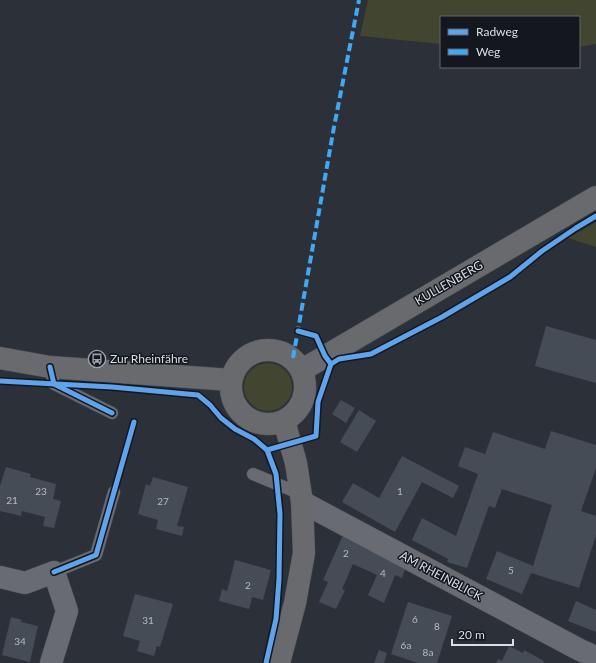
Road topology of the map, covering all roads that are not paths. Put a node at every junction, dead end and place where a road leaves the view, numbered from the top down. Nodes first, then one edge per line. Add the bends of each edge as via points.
1 (596, 197) edge
2 (0, 358) edge
3 (50, 367) junction
4 (302, 370) junction
5 (231, 380) junction
6 (112, 413) dead end
7 (284, 421) junction
8 (253, 474) dead end
9 (114, 492) dead end
10 (301, 498) junction
11 (54, 572) junction
12 (0, 577) edge
13 (584, 657) edge
14 (51, 663) edge
15 (279, 663) edge

1 - 4 street, KULLENBERG
2 - 3 street
3 - 5 street
3 - 6 lane via 54,384
4 - 5 street via 293,358 268,349 248,355 240,363
4 - 7 street via 306,385 305,395 300,408
5 - 7 street via 234,402 247,418 269,425
7 - 10 street via 296,463
8 - 10 lane
9 - 11 lane via 96,555
10 - 13 street, AM RHEINBLICK
10 - 15 street via 304,552 296,603
11 - 12 street via 25,583
11 - 14 street via 67,611

